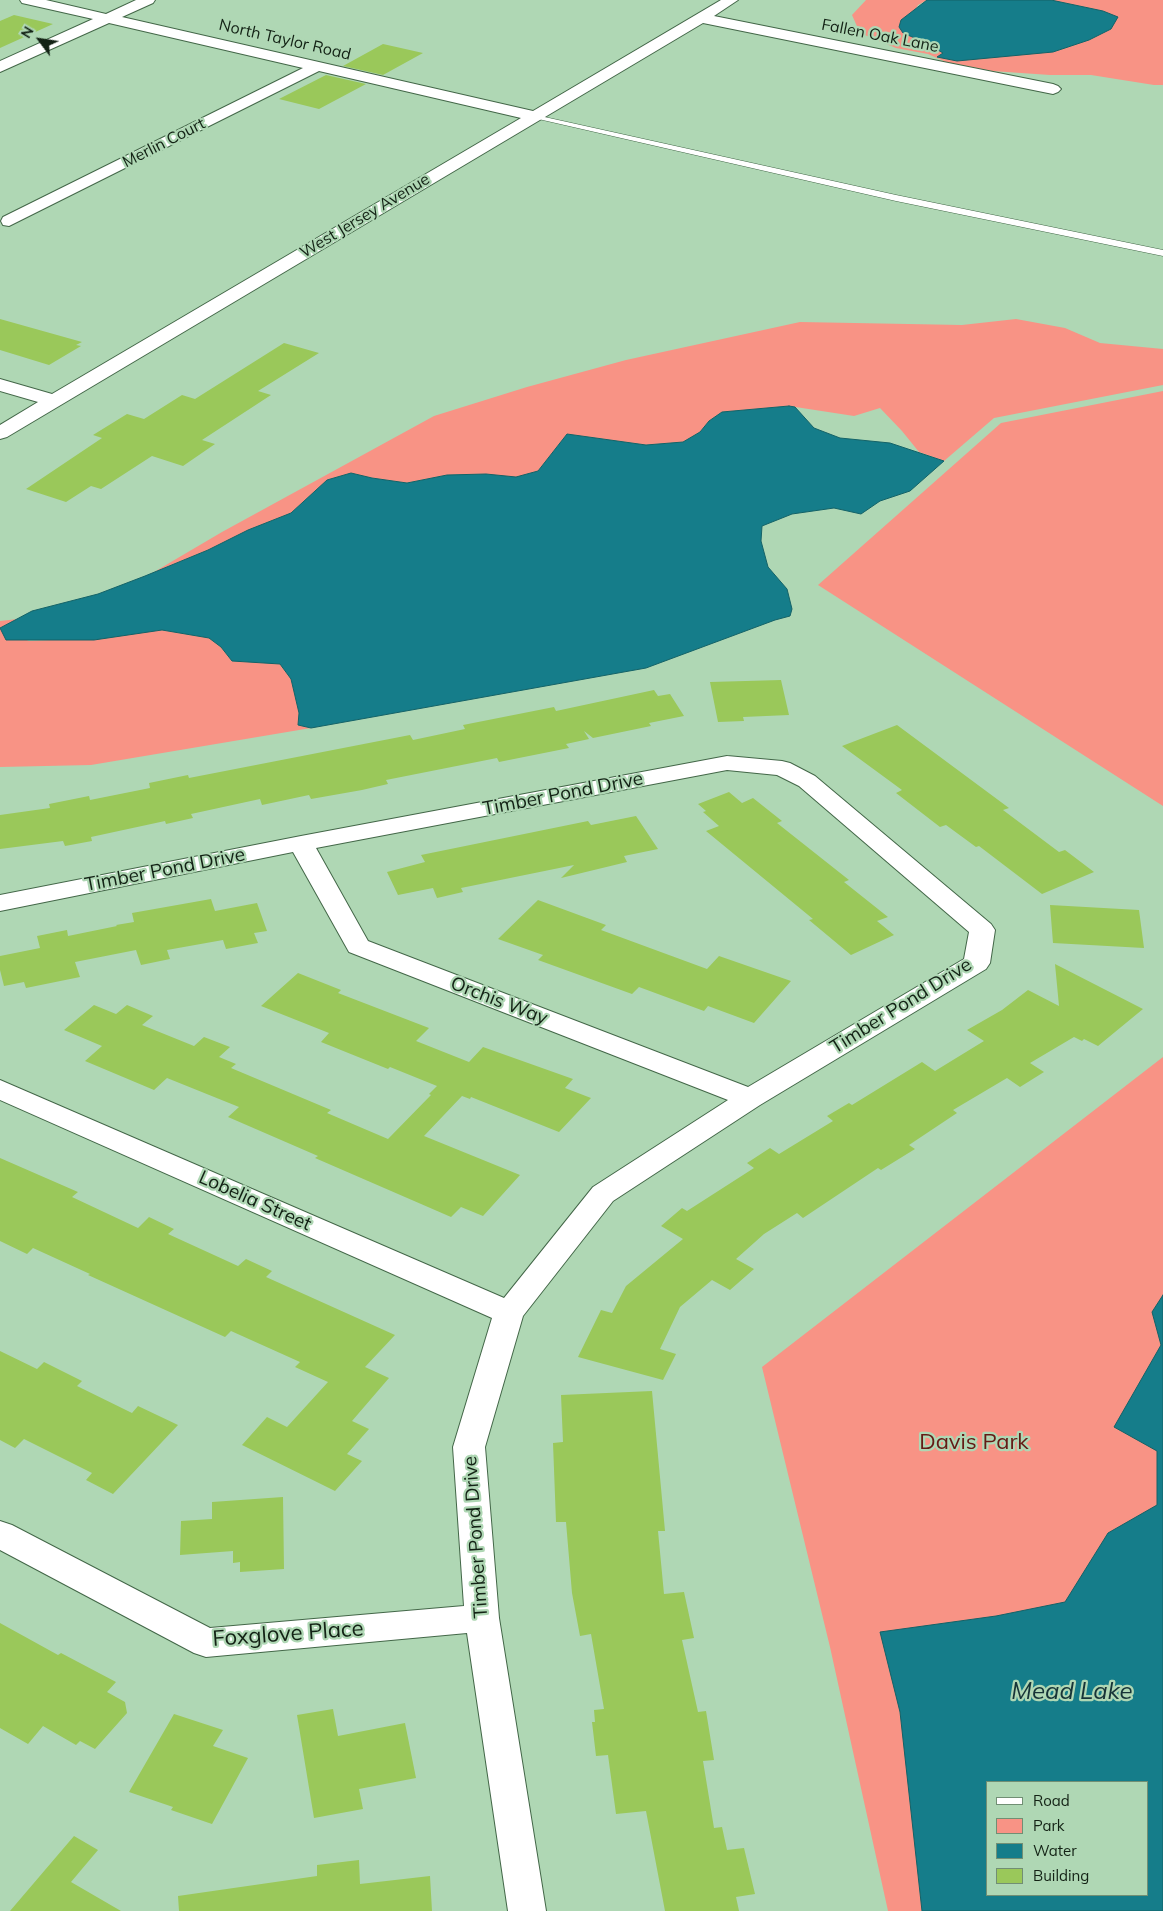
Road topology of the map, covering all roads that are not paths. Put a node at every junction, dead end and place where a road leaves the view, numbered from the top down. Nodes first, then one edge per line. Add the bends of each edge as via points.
1 (28, 0) edge
2 (148, 0) edge
3 (731, 0) edge
4 (108, 18) junction
5 (700, 18) junction
6 (318, 66) junction
7 (0, 67) edge
8 (1053, 89) dead end
9 (534, 116) junction
10 (9, 221) dead end
11 (1163, 253) edge
12 (0, 385) edge
13 (54, 401) junction
14 (0, 433) edge
15 (301, 843) junction
16 (0, 903) edge
17 (0, 1088) edge
18 (750, 1098) junction
19 (509, 1313) junction
20 (0, 1534) edge
21 (482, 1618) junction
22 (527, 1911) edge

1 - 4 street, North Taylor Road
2 - 4 street
3 - 5 street, West Jersey Avenue
4 - 6 street, North Taylor Road
4 - 7 street
5 - 8 street, Fallen Oak Lane
5 - 9 street, West Jersey Avenue
6 - 9 street, North Taylor Road
6 - 10 street, Merlin Court
9 - 11 lane via 905,200
9 - 13 street, West Jersey Avenue
12 - 13 street
13 - 14 street, West Jersey Avenue
15 - 16 street, Timber Pond Drive
15 - 18 street, Orchis Way via 358,946
15 - 18 street, Timber Pond Drive via 727,763 782,768 808,782 982,930 977,963
17 - 19 street, Lobelia Street
18 - 19 street, Timber Pond Drive via 604,1194
19 - 21 street, Timber Pond Drive via 469,1447
20 - 21 street, Foxglove Place via 206,1643
21 - 22 street, Timber Pond Drive

